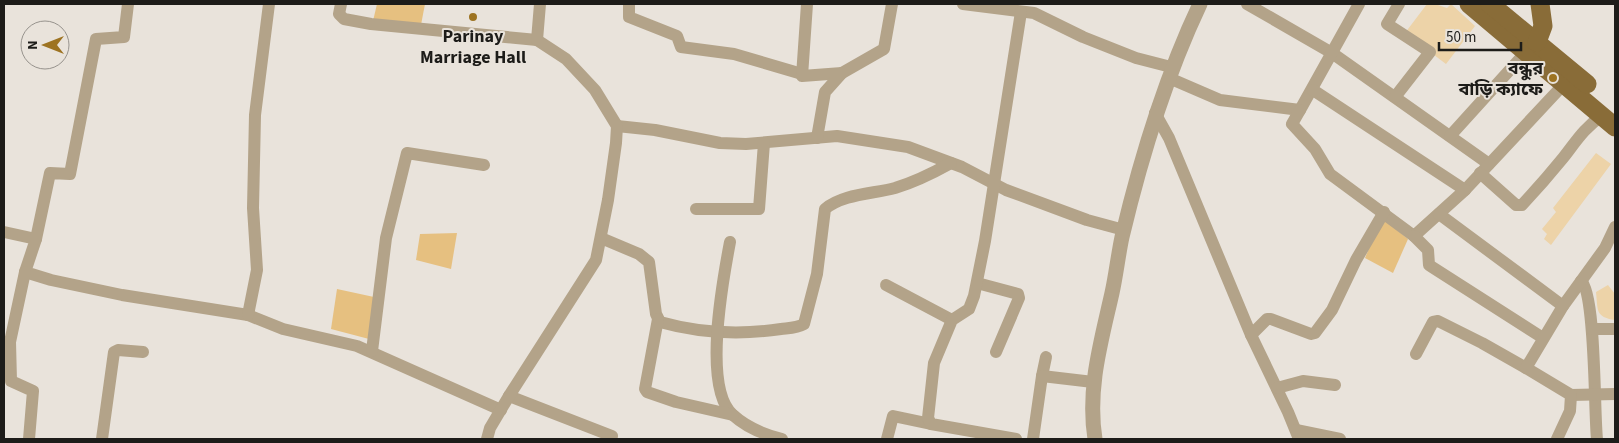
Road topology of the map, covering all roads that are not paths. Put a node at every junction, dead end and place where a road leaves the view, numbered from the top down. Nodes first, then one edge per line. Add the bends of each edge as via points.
1 (128, 4) edge
2 (269, 4) edge
3 (341, 4) edge
4 (540, 4) edge
5 (629, 4) edge
6 (807, 4) edge
7 (892, 4) edge
8 (963, 4) edge
9 (1200, 4) edge
10 (1246, 4) edge
11 (1359, 4) edge
12 (1399, 4) edge
13 (1469, 4) edge
14 (1490, 4) edge
15 (1540, 4) edge
16 (1021, 12) junction
17 (538, 40) junction
18 (1532, 47) junction
19 (1332, 53) junction
20 (842, 73) junction
21 (1170, 73) junction
22 (802, 74) junction
23 (1565, 83) junction
24 (1313, 90) junction
25 (1395, 97) junction
26 (1300, 110) junction
27 (1155, 113) junction
28 (1611, 117) edge
29 (617, 126) junction
30 (1450, 136) junction
31 (817, 138) junction
32 (764, 143) junction
33 (951, 163) junction
34 (484, 166) dead end
35 (1484, 168) junction
36 (994, 184) junction
37 (1465, 190) junction
38 (696, 209) dead end
39 (1384, 212) junction
40 (1439, 214) junction
41 (1615, 227) edge
42 (1124, 230) junction
43 (4, 232) edge
44 (1414, 236) junction
45 (36, 238) junction
46 (601, 238) junction
47 (730, 242) dead end
48 (26, 272) junction
49 (1581, 281) junction
50 (977, 283) junction
51 (886, 285) dead end
52 (1563, 306) junction
53 (248, 315) junction
54 (658, 319) junction
55 (952, 320) junction
56 (1592, 329) junction
57 (1615, 329) edge
58 (717, 332) junction
59 (1251, 335) junction
60 (1543, 338) junction
61 (7, 342) edge
62 (372, 351) junction
63 (143, 352) dead end
64 (996, 352) dead end
65 (1416, 354) dead end
66 (1046, 357) dead end
67 (1526, 368) junction
68 (1042, 376) junction
69 (1093, 382) junction
70 (1334, 385) dead end
71 (1277, 388) junction
72 (1594, 394) junction
73 (1615, 394) edge
74 (1571, 395) junction
75 (510, 396) junction
76 (501, 410) junction
77 (733, 415) junction
78 (931, 424) junction
79 (1297, 435) edge
80 (612, 436) dead end
81 (768, 437) edge
82 (29, 439) edge
83 (102, 439) edge
84 (487, 439) edge
85 (782, 439) edge
86 (887, 439) edge
87 (1016, 439) edge
88 (1033, 439) edge
89 (1095, 439) edge
90 (1340, 439) edge
91 (1557, 439) edge
92 (1597, 439) edge

1 - 45 street via 124,37 96,39 70,174 50,173
2 - 53 street via 256,115 252,208 257,270
3 - 17 street via 338,14 344,19 371,24
4 - 17 street
5 - 22 street via 629,17 677,36 680,47 734,54
6 - 22 street
7 - 20 street via 884,49
8 - 16 street
9 - 21 street
10 - 19 street
11 - 19 street
12 - 25 street via 1387,24 1430,52
13 - 18 main road
14 - 18 main road
15 - 18 main road via 1543,26
16 - 21 street via 1034,14
16 - 36 street
17 - 29 street via 566,59 589,84
18 - 23 main road
18 - 28 main road
18 - 30 street
19 - 24 street
19 - 25 street
20 - 22 street
20 - 31 street via 825,92
21 - 26 street via 1220,100
21 - 27 street
23 - 28 main road
23 - 35 street
24 - 26 street
24 - 37 street
25 - 30 street
26 - 39 street via 1292,124 1314,148 1325,169
27 - 42 street
27 - 59 street
28 - 35 street via 1590,124 1522,205 1516,205
29 - 32 street via 720,143
29 - 46 street
30 - 35 street
31 - 32 street
31 - 33 street via 863,139 908,148
32 - 38 street via 759,209
33 - 36 street
33 - 58 street via 925,177 836,202 825,209 817,274 804,324 757,333
34 - 62 street via 407,153 386,238
35 - 37 street
36 - 42 street via 1059,210
36 - 50 street
37 - 40 street
39 - 44 street
39 - 59 street via 1332,310 1314,333 1267,319
40 - 44 street
40 - 52 street
41 - 49 street via 1605,248
42 - 69 street
43 - 45 street
44 - 60 street via 1428,250 1432,267
45 - 48 street
46 - 54 street via 639,254 649,262
46 - 75 street via 596,260
47 - 58 street
48 - 53 street via 122,295
48 - 61 street
49 - 52 street
49 - 56 street via 1587,288
50 - 55 street via 969,309
50 - 64 street via 1018,294
51 - 55 street
52 - 60 street
53 - 62 street via 282,329
54 - 58 street via 666,324
54 - 77 street via 647,392
55 - 78 street via 934,363 928,418
56 - 57 street
56 - 72 street
58 - 77 street via 723,399
59 - 71 street
60 - 67 street
61 - 82 street via 11,381 33,391
62 - 76 street
63 - 83 street via 114,352
65 - 67 street via 1434,322 1438,321
66 - 68 street
67 - 74 street
68 - 69 street
68 - 88 street
69 - 89 street via 1091,415
70 - 71 street via 1303,380
71 - 79 street
72 - 73 street
72 - 74 street
72 - 92 street
74 - 91 street via 1570,411
75 - 76 street
75 - 80 street
76 - 84 street
77 - 81 street
78 - 86 street via 893,416
78 - 87 street
79 - 90 street
81 - 85 street

